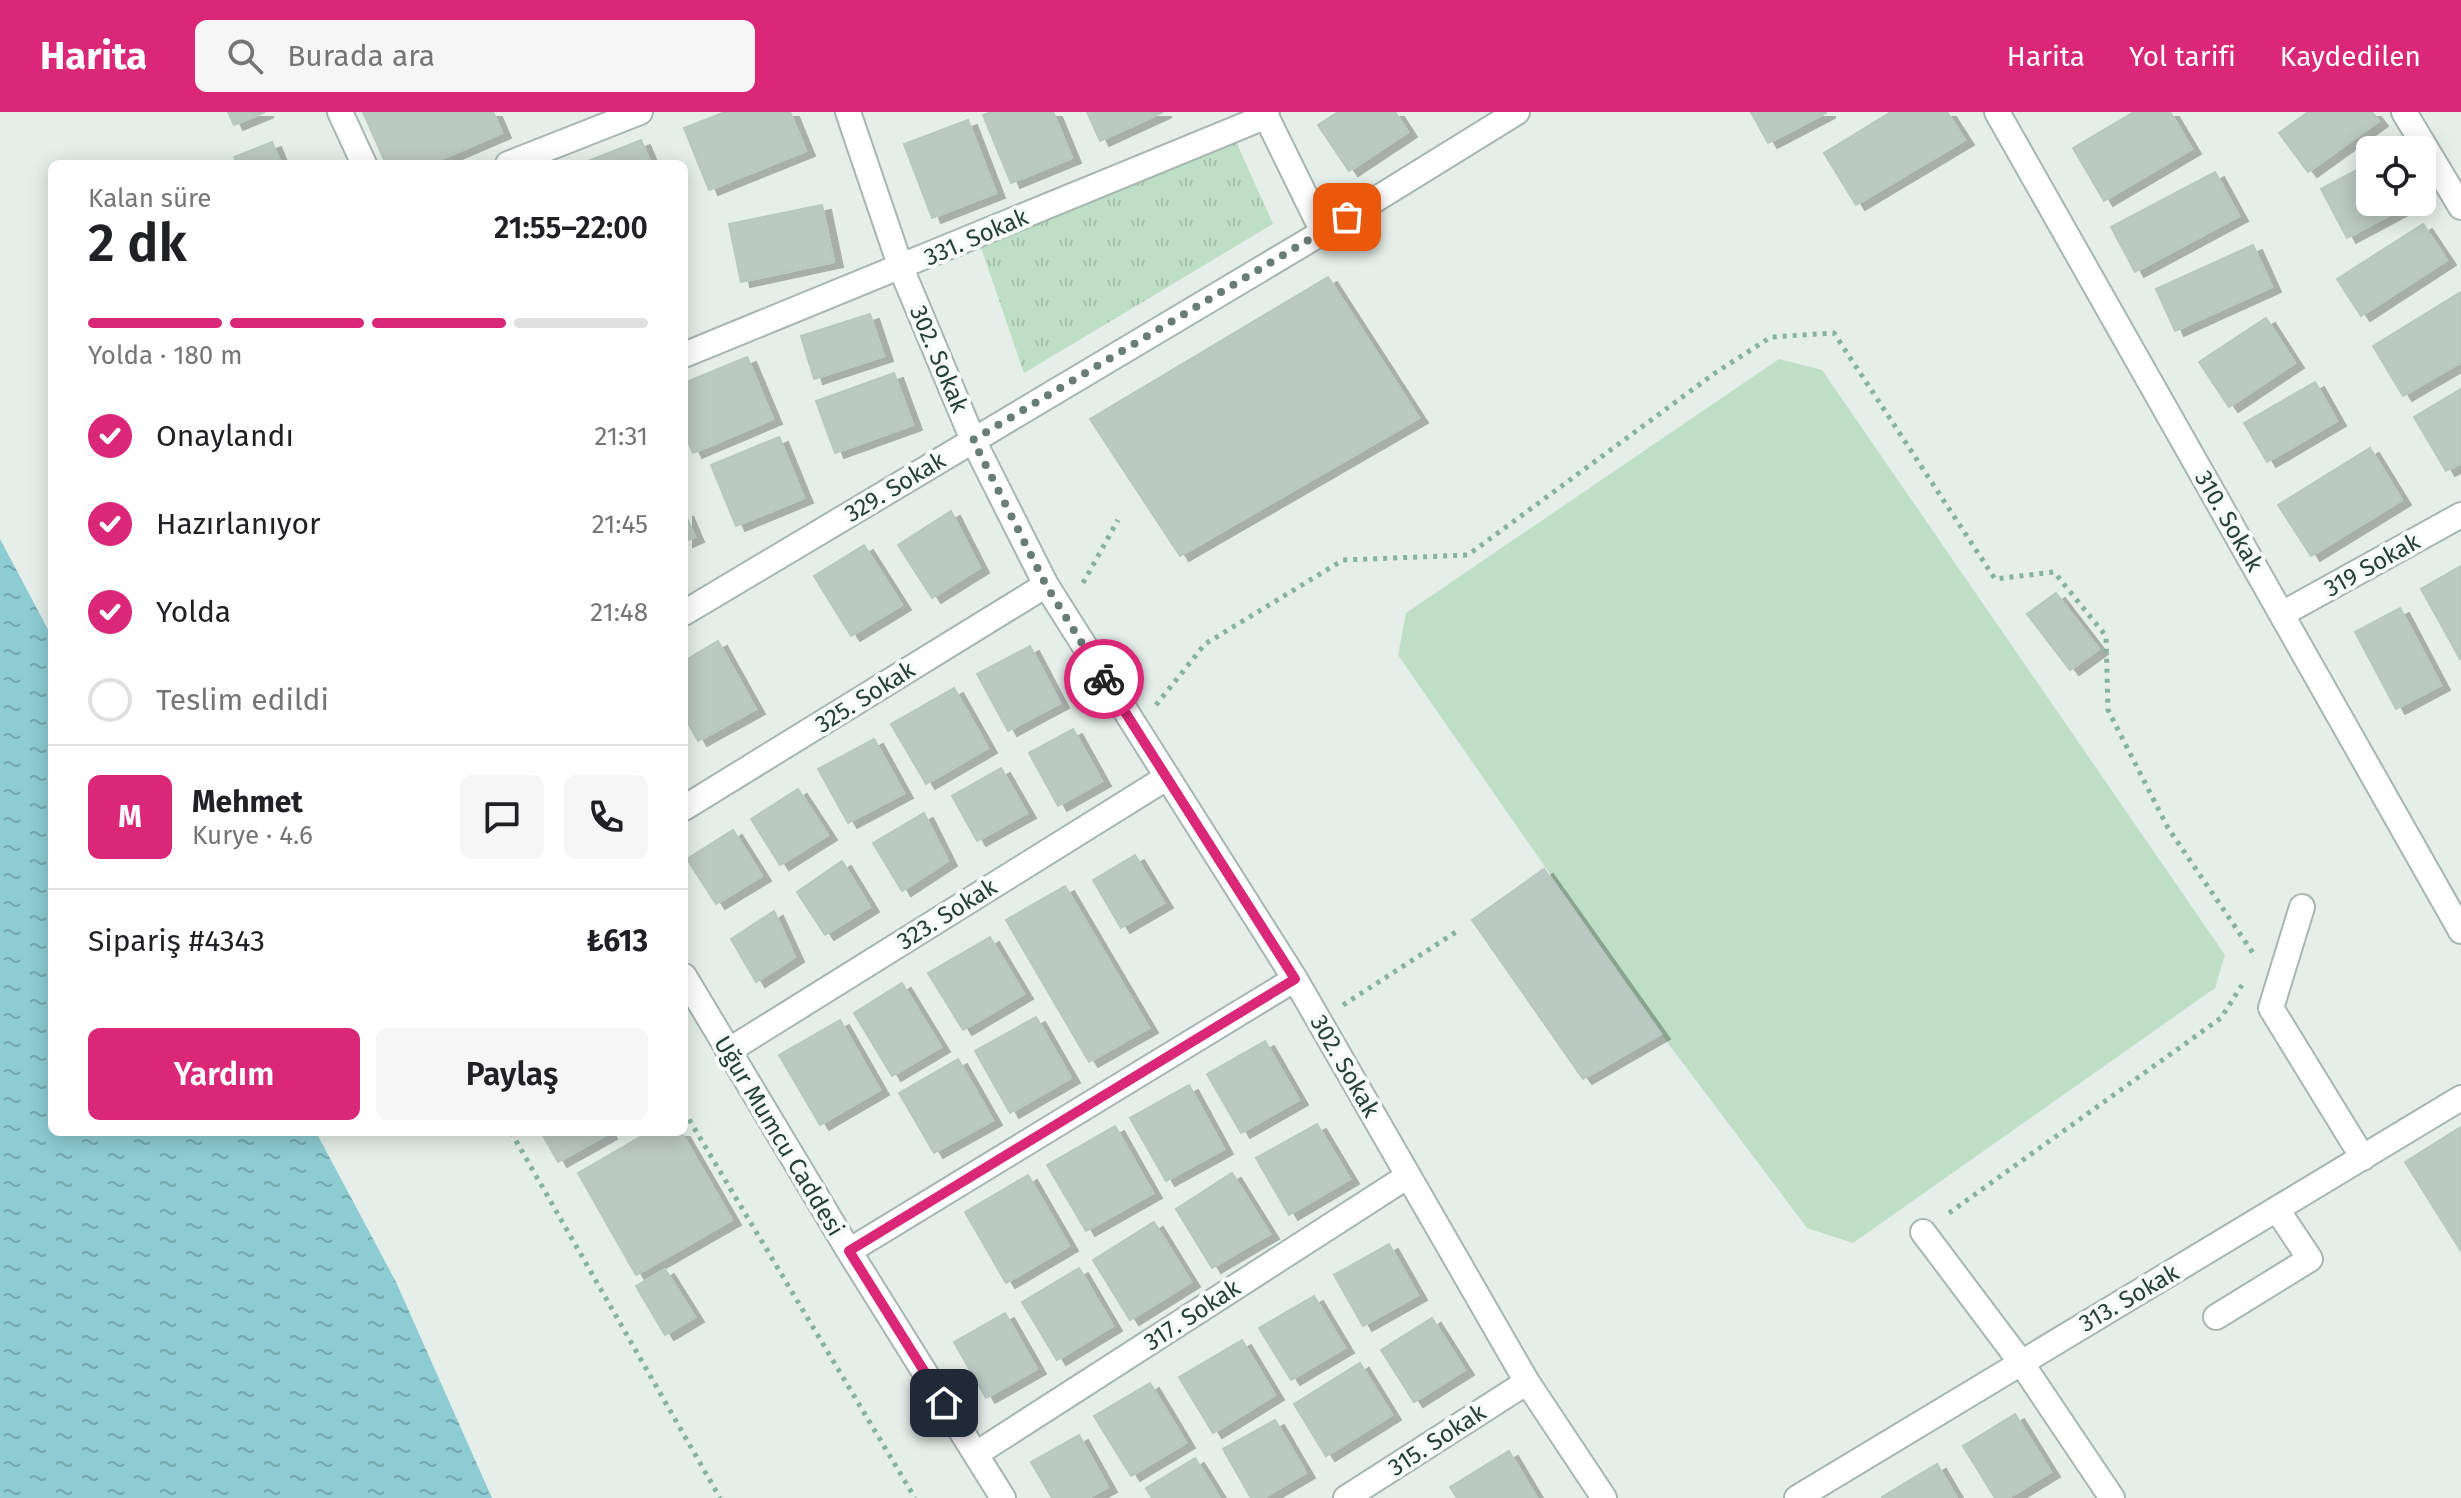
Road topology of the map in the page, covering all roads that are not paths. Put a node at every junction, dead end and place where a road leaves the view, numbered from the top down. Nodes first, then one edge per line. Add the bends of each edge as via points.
1 (340, 112) edge
2 (640, 112) edge
3 (848, 112) edge
4 (1517, 112) edge
5 (1997, 112) edge
6 (2404, 112) edge
7 (1266, 114) edge
8 (362, 160) edge
9 (518, 160) edge
10 (2461, 207) edge
11 (1323, 232) junction
12 (901, 268) junction
13 (688, 353) edge
14 (973, 440) junction
15 (2461, 515) edge
16 (1046, 585) junction
17 (688, 611) edge
18 (2282, 614) junction
19 (1166, 778) junction
20 (688, 806) edge
21 (2302, 907) dead end
22 (2461, 931) edge
23 (1295, 979) junction
24 (688, 983) edge
25 (728, 1051) junction
26 (2461, 1098) edge
27 (2363, 1158) junction
28 (1408, 1176) junction
29 (2278, 1211) junction
30 (1923, 1232) road end
31 (849, 1251) junction
32 (2216, 1317) dead end
33 (2020, 1361) junction
34 (1527, 1382) junction
35 (976, 1454) junction
36 (1003, 1498) edge
37 (1346, 1498) edge
38 (1604, 1498) edge
39 (1797, 1498) edge
40 (2112, 1498) edge

1 - 8 street
2 - 9 street
3 - 12 street, 302. Sokak
4 - 11 street, 329. Sokak
5 - 18 street, 310. Sokak
6 - 10 street
7 - 11 street
7 - 12 street, 331. Sokak
11 - 14 street, 329. Sokak
12 - 13 street, 331. Sokak
12 - 14 street, 302. Sokak
14 - 16 street, 302. Sokak
14 - 17 street, 329. Sokak
15 - 18 street, 319 Sokak
16 - 19 street, 302. Sokak
16 - 20 street, 325. Sokak
18 - 22 street, 310. Sokak
19 - 23 street, 302. Sokak
19 - 25 street, 323. Sokak
21 - 27 street via 2271,1008
23 - 28 street, 302. Sokak
23 - 31 street
24 - 25 street, Uğur Mumcu Caddesi
25 - 31 street, Uğur Mumcu Caddesi
26 - 27 street, 313. Sokak
27 - 29 street, 313. Sokak
28 - 34 street, 302. Sokak
28 - 35 street, 317. Sokak
29 - 32 street via 2310,1259
29 - 33 street, 313. Sokak
30 - 33 street
31 - 35 street, Uğur Mumcu Caddesi
33 - 39 street, 313. Sokak
33 - 40 street
34 - 37 street, 315. Sokak
34 - 38 street, 302. Sokak
35 - 36 street, Uğur Mumcu Caddesi

